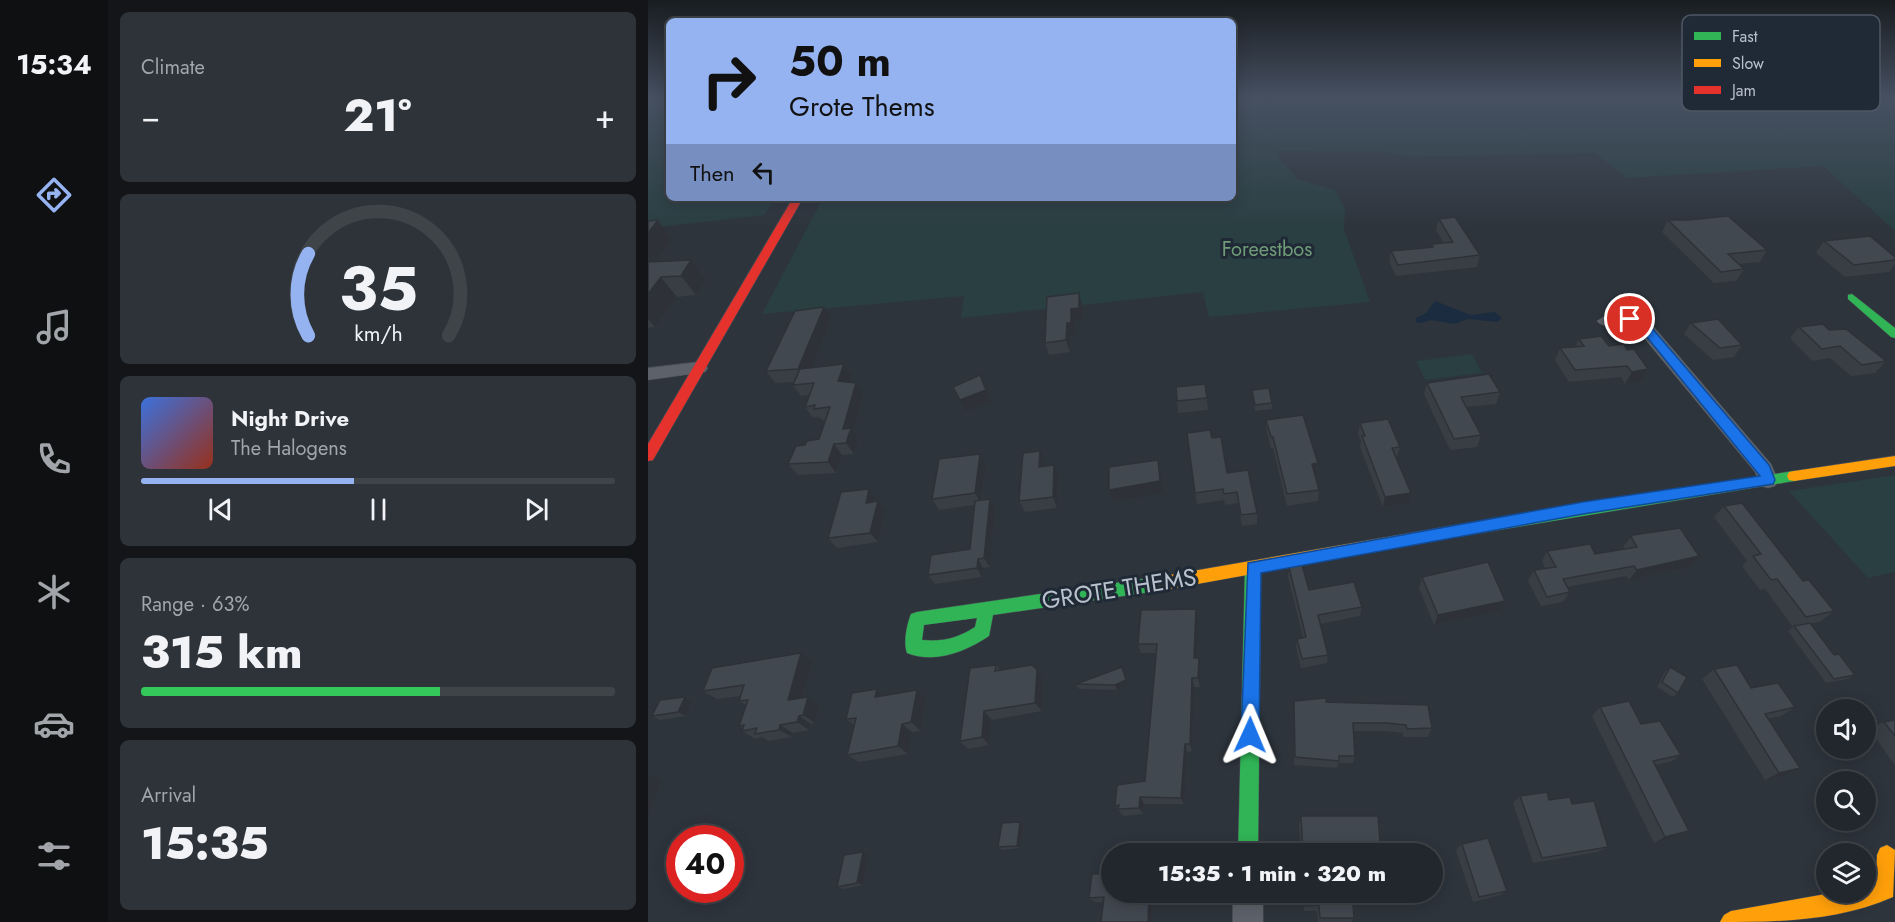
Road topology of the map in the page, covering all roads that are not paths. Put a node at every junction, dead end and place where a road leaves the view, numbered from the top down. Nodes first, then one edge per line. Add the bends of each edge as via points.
1 (796, 201) edge
2 (1852, 297) dead end
3 (1605, 321) dead end
4 (1895, 334) edge
5 (699, 368) junction
6 (648, 374) edge
7 (648, 456) edge
8 (1895, 461) edge
9 (1768, 480) junction
10 (1253, 568) junction
11 (986, 609) junction
12 (1248, 843) edge
13 (1887, 855) dead end
14 (1248, 903) edge
15 (1248, 922) edge
16 (1731, 922) edge

1 - 5 street
2 - 4 street
3 - 9 street via 1630,319 1641,323 1764,469
5 - 6 street
5 - 7 street
8 - 9 street, GROTE THEMS
9 - 10 street, GROTE THEMS via 1583,508
10 - 11 street, GROTE THEMS
10 - 12 street
11 - 11 street, GROTE THEMS via 917,619 913,647 930,651 961,646 983,631
13 - 16 street via 1886,890 1870,897
14 - 15 street

